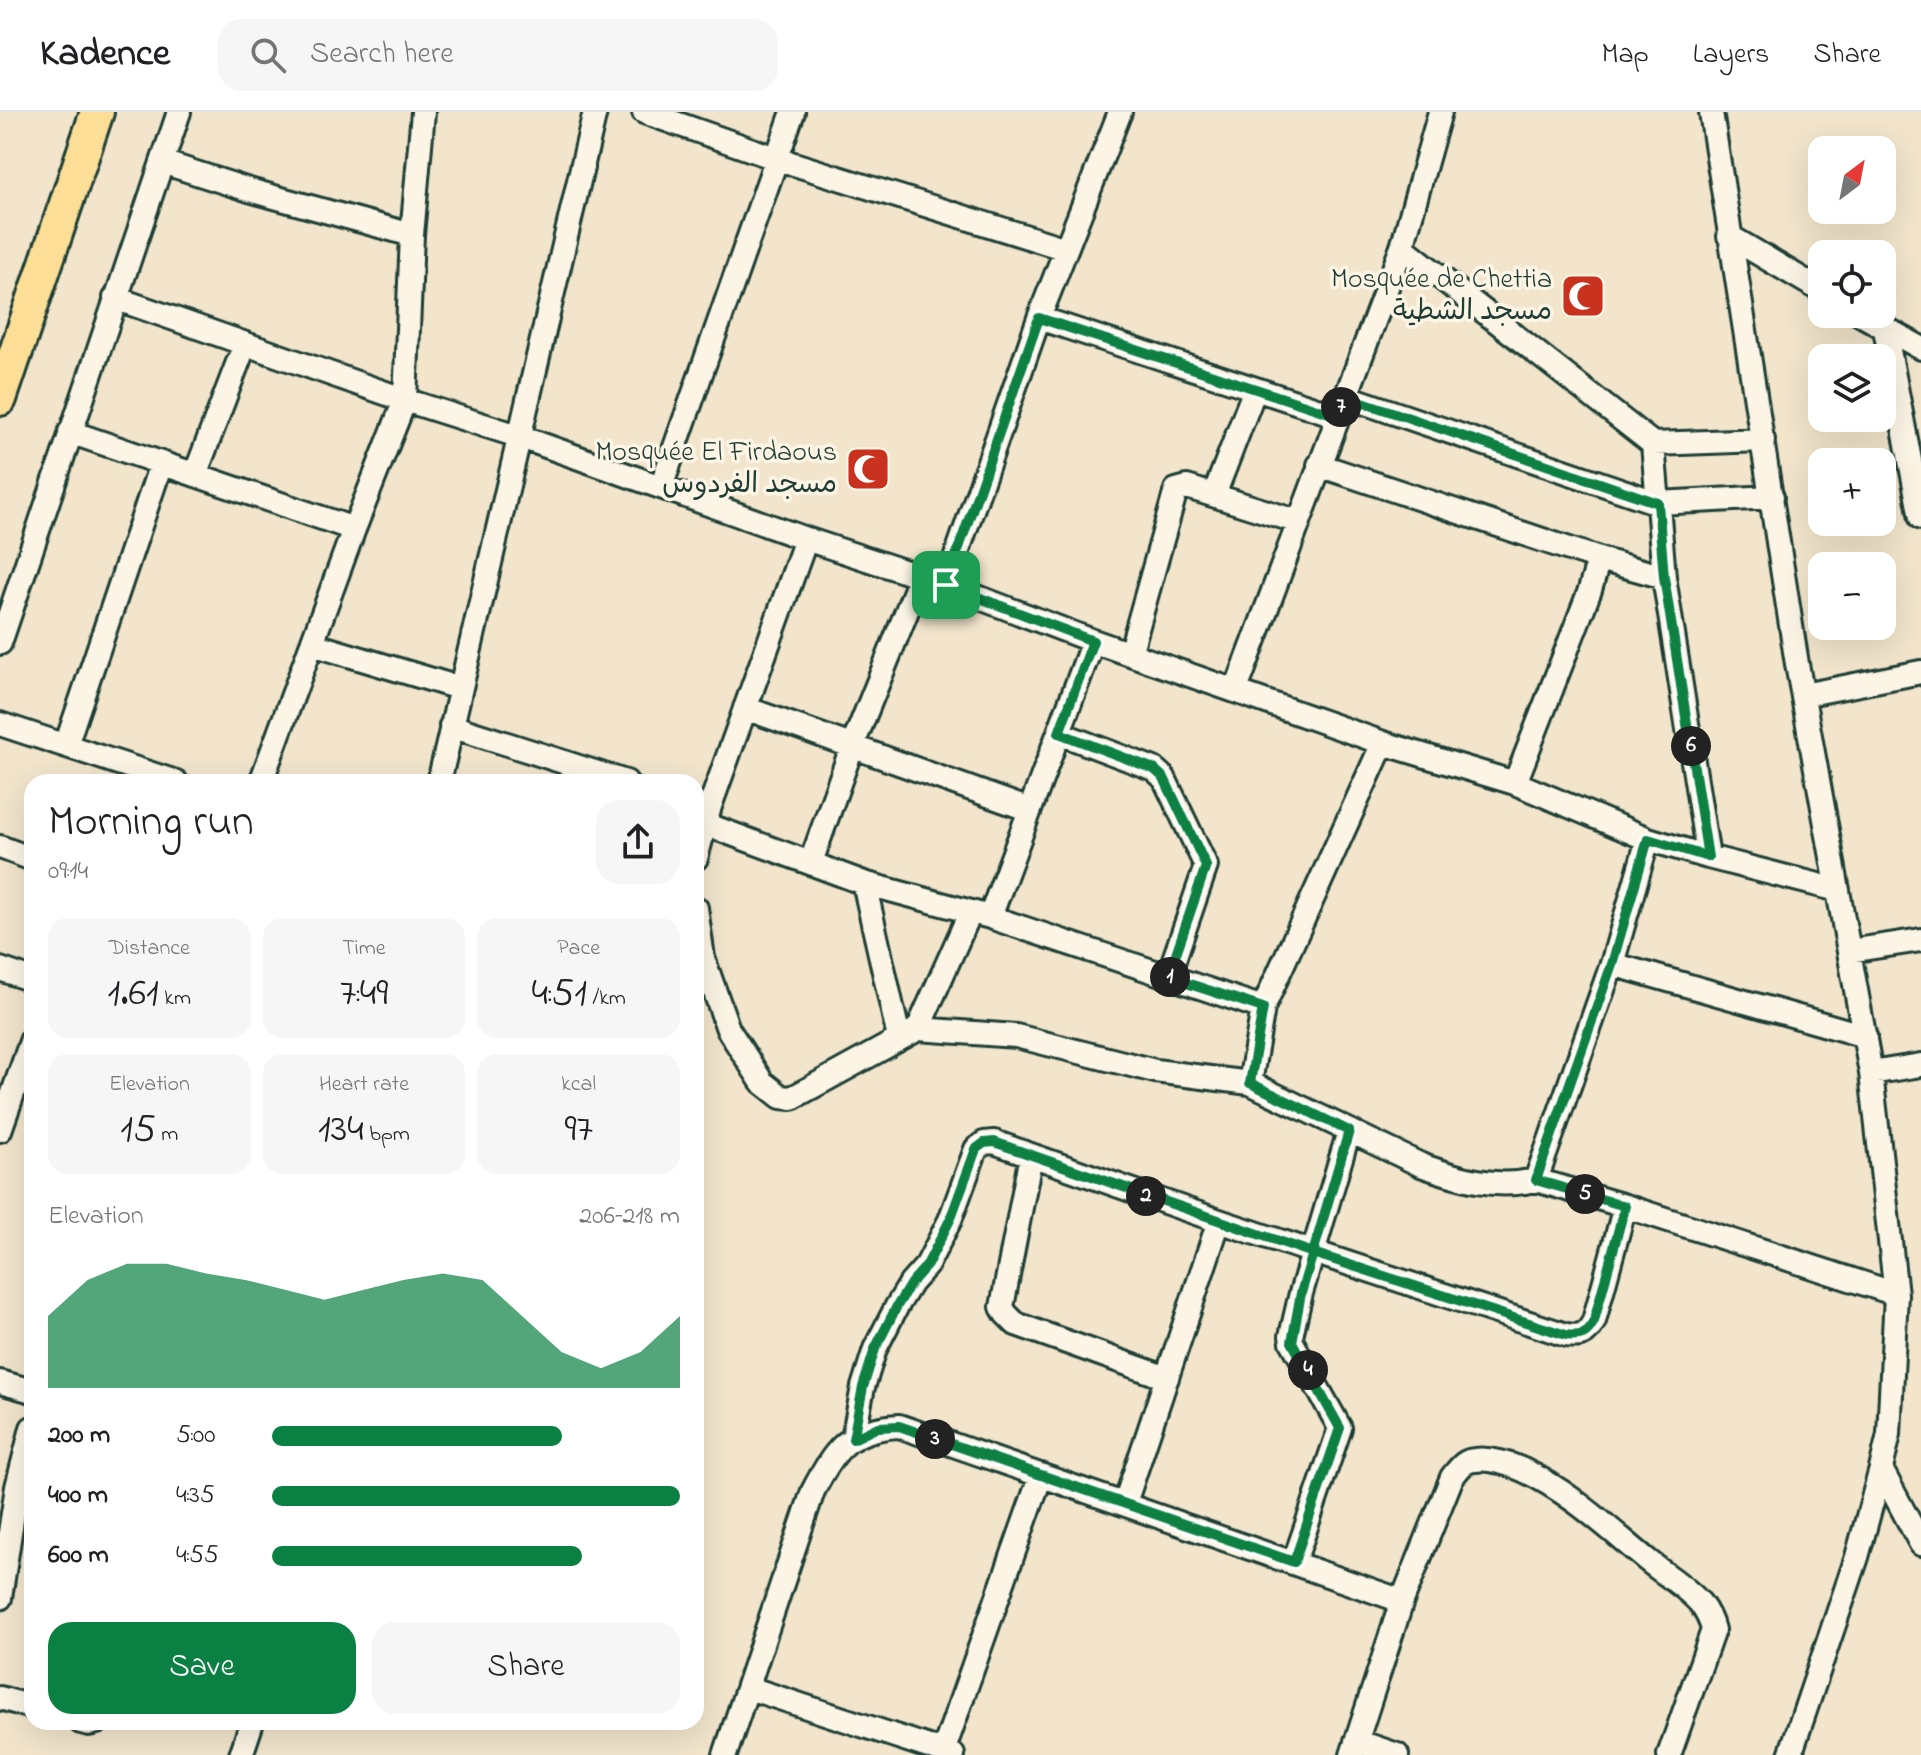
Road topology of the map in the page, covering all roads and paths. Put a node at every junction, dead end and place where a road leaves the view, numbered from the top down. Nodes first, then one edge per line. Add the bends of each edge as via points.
1 (97, 112) edge
2 (179, 112) edge
3 (423, 112) edge
4 (595, 112) edge
5 (644, 112) edge
6 (793, 112) edge
7 (1120, 112) edge
8 (1440, 112) edge
9 (1711, 112) edge
10 (778, 159) junction
11 (162, 162) junction
12 (412, 235) junction
13 (1729, 236) junction
14 (1402, 247) junction
15 (1066, 249) junction
16 (1808, 283) edge
17 (115, 298) junction
18 (1039, 318) junction
19 (1885, 329) joint
20 (245, 344) junction
21 (1921, 348) edge
22 (1255, 389) junction
23 (0, 399) edge
24 (405, 400) junction
25 (1342, 406) junction
26 (70, 432) junction
27 (518, 436) junction
28 (1763, 440) junction
29 (1653, 444) junction
30 (161, 464) junction
31 (1319, 465) junction
32 (195, 475) junction
33 (661, 487) junction
34 (1214, 495) junction
35 (1772, 497) junction
36 (1658, 503) junction
37 (1921, 518) edge
38 (1299, 522) junction
39 (354, 529) junction
40 (806, 539) junction
41 (1599, 559) junction
42 (921, 576) junction
43 (1664, 577) junction
44 (946, 585) junction
45 (1093, 641) junction
46 (0, 643) edge
47 (312, 644) junction
48 (1130, 654) junction
49 (1921, 672) edge
50 (459, 688) junction
51 (1236, 690) junction
52 (1803, 695) junction
53 (745, 708) junction
54 (0, 724) edge
55 (451, 726) junction
56 (1059, 733) junction
57 (1383, 743) junction
58 (66, 745) junction
59 (852, 747) junction
60 (126, 774) edge
61 (267, 774) edge
62 (441, 774) edge
63 (601, 774) edge
64 (1515, 783) junction
65 (704, 810) edge
66 (1030, 810) junction
67 (704, 813) edge
68 (1648, 839) junction
69 (0, 847) edge
70 (24, 856) edge
71 (1708, 857) junction
72 (811, 862) junction
73 (864, 883) junction
74 (1838, 890) junction
75 (980, 915) junction
76 (1921, 940) edge
77 (1849, 951) junction
78 (704, 961) edge
79 (1612, 964) junction
80 (0, 969) edge
81 (24, 977) edge
82 (1168, 977) junction
83 (1263, 1008) junction
84 (909, 1034) junction
85 (1865, 1036) junction
86 (24, 1051) edge
87 (1921, 1065) edge
88 (10, 1072) edge
89 (1871, 1073) junction
90 (1250, 1083) junction
91 (0, 1130) edge
92 (1349, 1131) junction
93 (1031, 1155) junction
94 (1536, 1180) junction
95 (1625, 1206) junction
96 (1219, 1221) junction
97 (1313, 1253) junction
98 (1896, 1294) junction
99 (1167, 1378) junction
100 (0, 1382) edge
101 (24, 1389) edge
102 (853, 1439) junction
103 (24, 1453) edge
104 (1881, 1469) junction
105 (1041, 1475) junction
106 (8, 1484) edge
107 (1125, 1503) junction
108 (1915, 1518) edge
109 (1921, 1544) edge
110 (1294, 1562) junction
111 (0, 1598) edge
112 (1402, 1601) junction
113 (749, 1688) junction
114 (0, 1698) edge
115 (24, 1705) edge
116 (249, 1730) edge
117 (1354, 1748) edge
118 (948, 1753) edge
119 (241, 1755) edge
120 (725, 1755) edge
121 (1397, 1755) edge
122 (1669, 1755) edge
123 (1790, 1755) edge

1 - 23 highway
2 - 11 street
3 - 12 street
4 - 27 street
5 - 10 street
6 - 10 street
7 - 15 street
8 - 14 street
9 - 13 street
10 - 15 street
10 - 33 street
11 - 12 street
11 - 17 street
12 - 24 street
13 - 16 street
13 - 28 street
14 - 25 street
14 - 29 street
15 - 18 street
17 - 20 street
17 - 26 street
18 - 22 street
18 - 44 street
19 - 21 street
19 - 37 street
20 - 24 street
20 - 32 street
22 - 25 street
22 - 34 street
24 - 27 street
24 - 39 street
25 - 31 street
25 - 36 street
26 - 30 street
26 - 46 street
27 - 33 street
27 - 50 street
28 - 29 street
28 - 35 street
29 - 36 street
30 - 32 street
30 - 58 street
31 - 38 street
31 - 41 street
32 - 39 street
33 - 40 street
34 - 38 street
34 - 48 street via 1187,487 1176,490
35 - 36 street
35 - 52 street
36 - 43 street
38 - 51 street
39 - 47 street
40 - 42 street
40 - 53 street
41 - 43 street
41 - 64 street
42 - 44 street
42 - 59 street
43 - 71 street
44 - 45 street
45 - 48 street
45 - 56 street
47 - 50 street
47 - 61 street
48 - 51 street
49 - 52 street
50 - 55 street
51 - 57 street
52 - 74 street
53 - 59 street
53 - 65 street
54 - 58 street
55 - 62 street
55 - 63 street
56 - 66 street
56 - 82 street via 1159,773 1206,866
57 - 64 street
57 - 83 street
58 - 60 street
59 - 66 street
59 - 72 street
64 - 68 street
66 - 75 street
67 - 72 street
68 - 71 street
68 - 79 street
69 - 70 street
71 - 74 street
72 - 73 street
73 - 75 street
73 - 84 street
74 - 77 street
75 - 82 street
75 - 84 street
76 - 77 street
77 - 85 street
78 - 84 street via 728,1029 774,1094 792,1098
79 - 85 street
79 - 94 street
80 - 81 street
82 - 83 street
83 - 90 street
84 - 90 street via 1016,1036 1155,1071
85 - 89 street
86 - 88 street
87 - 89 street
88 - 91 street
89 - 98 street
90 - 92 street
92 - 94 street via 1450,1175 1502,1185
92 - 97 street
93 - 96 street
93 - 99 street via 1002,1307 1006,1314 1016,1324
93 - 102 street via 994,1142 976,1149 950,1220 875,1349
94 - 95 street
95 - 97 street via 1594,1321 1589,1332 1578,1337
95 - 98 street
96 - 97 street
96 - 99 street
97 - 110 street via 1292,1342 1340,1428
98 - 104 street via 1889,1434
99 - 107 street
100 - 101 street
102 - 105 street via 878,1427 899,1426
102 - 113 street via 840,1445 813,1491
103 - 106 street
104 - 108 street
104 - 123 street
105 - 107 street
105 - 118 street
106 - 111 street
107 - 110 street
108 - 109 street
110 - 112 street
112 - 117 street
112 - 122 street via 1452,1477 1464,1463 1495,1461 1539,1478 1681,1586 1711,1620 1713,1630
113 - 118 street
113 - 120 street
114 - 115 street
116 - 119 street
117 - 121 street

